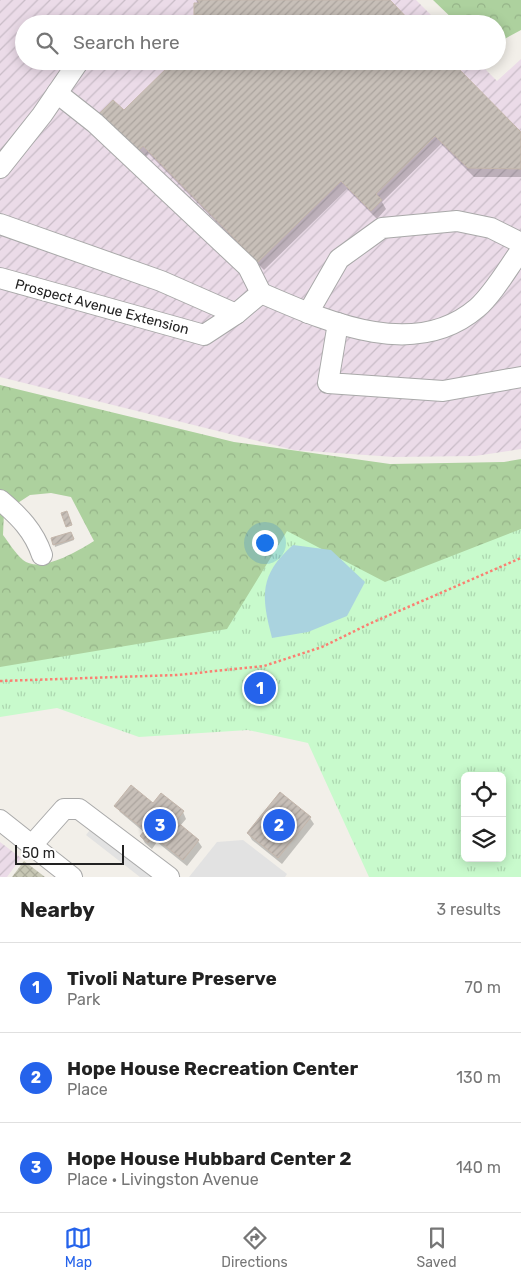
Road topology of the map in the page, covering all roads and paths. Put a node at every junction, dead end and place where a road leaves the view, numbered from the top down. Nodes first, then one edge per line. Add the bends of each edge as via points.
1 (73, 70) edge
2 (57, 93) junction
3 (0, 168) edge
4 (0, 224) edge
5 (521, 243) edge
6 (521, 250) edge
7 (0, 278) edge
8 (261, 293) junction
9 (308, 313) junction
10 (236, 314) junction
11 (338, 324) junction
12 (521, 378) edge
13 (0, 500) edge
14 (42, 555) dead end
15 (521, 558) edge
16 (0, 681) edge
17 (0, 820) edge
18 (32, 845) junction
19 (72, 877) edge
20 (169, 877) edge

1 - 2 street
2 - 3 street
2 - 8 street via 95,123 248,268
4 - 10 street via 162,280
5 - 9 street via 491,228 457,221 382,228 339,259
6 - 11 street via 479,307 442,328 415,335
7 - 10 street, Prospect Avenue Extension via 204,335
8 - 9 street
8 - 10 street
9 - 11 street
11 - 12 street via 328,383 442,391
13 - 14 street via 25,523
15 - 16 path via 322,647 272,664 177,675
17 - 18 street
18 - 19 street
18 - 20 street via 64,809 78,809

